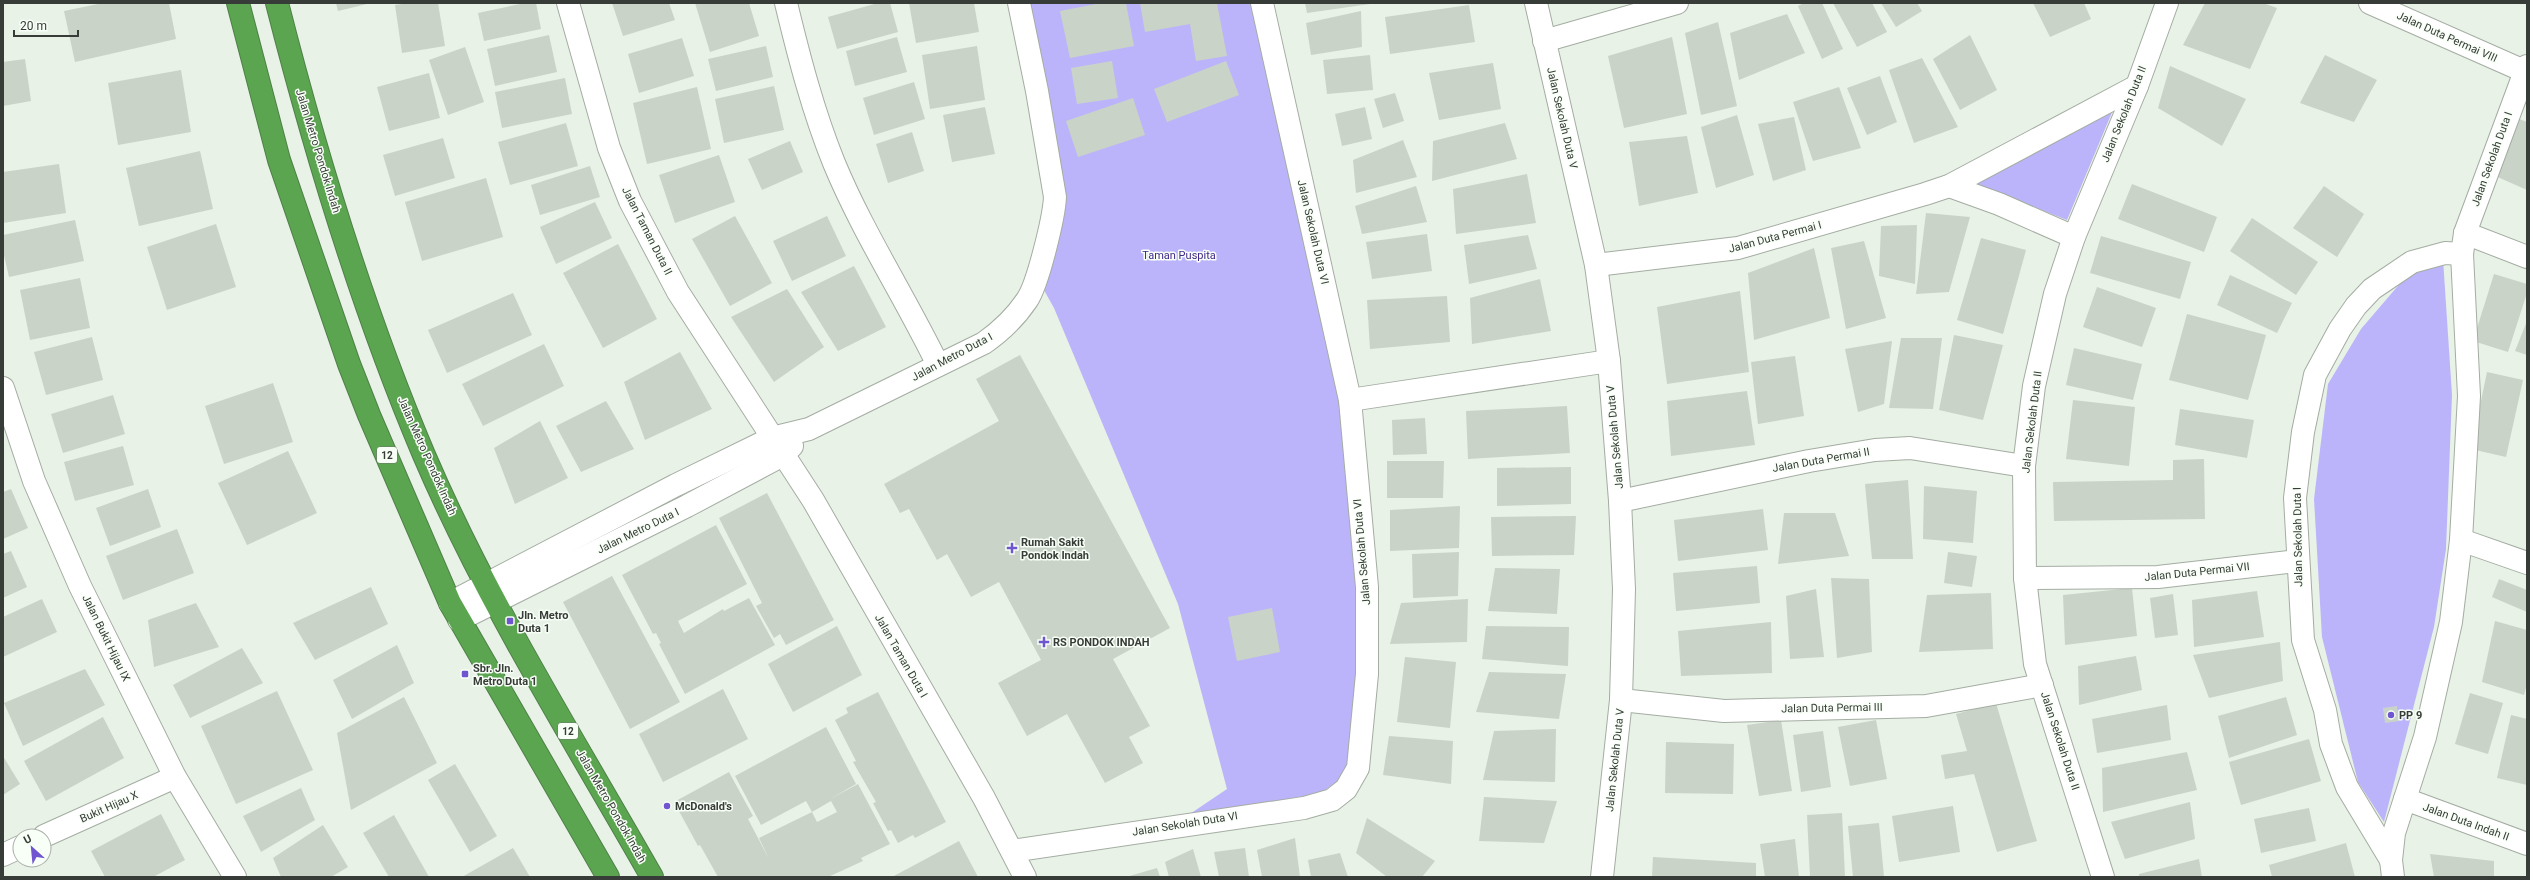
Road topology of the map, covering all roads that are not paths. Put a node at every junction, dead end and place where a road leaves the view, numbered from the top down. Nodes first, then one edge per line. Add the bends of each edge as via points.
1 (238, 3) edge
2 (277, 3) edge
3 (568, 3) edge
4 (786, 3) edge
5 (1019, 3) edge
6 (1262, 3) edge
7 (1536, 3) edge
8 (1677, 3) edge
9 (2167, 3) edge
10 (2370, 3) edge
11 (1544, 41) junction
12 (2526, 69) edge
13 (2136, 86) junction
14 (1949, 186) junction
15 (2074, 237) junction
16 (2463, 243) junction
17 (2527, 257) edge
18 (1596, 265) junction
19 (1609, 361) junction
20 (938, 365) junction
21 (3, 388) edge
22 (1350, 400) junction
23 (777, 447) junction
24 (2024, 466) junction
25 (676, 484) junction
26 (1620, 501) junction
27 (687, 506) junction
28 (592, 527) junction
29 (2461, 540) junction
30 (603, 548) junction
31 (2297, 561) junction
32 (2527, 563) edge
33 (2025, 578) junction
34 (490, 593) junction
35 (455, 612) junction
36 (2042, 685) junction
37 (1621, 700) junction
38 (175, 778) junction
39 (2406, 799) junction
40 (52, 832) edge
41 (2527, 844) edge
42 (1012, 851) junction
43 (2392, 868) edge
44 (235, 877) edge
45 (608, 877) edge
46 (652, 877) edge
47 (1025, 877) edge
48 (1602, 877) edge
49 (2103, 877) edge

1 - 35 highway, 12 via 279,160 341,343 369,415
2 - 34 highway, Jalan Metro Pondok Indah / 12 via 311,131 385,357 424,455
3 - 23 street, Jalan Taman Duta II via 609,148 630,201 678,292
4 - 20 street via 816,115 835,164 888,274
5 - 20 street, Jalan Metro Duta I via 1055,197 1051,223 1028,299 1004,328 984,343
6 - 22 street, Jalan Sekolah Duta VI
7 - 11 street, Jalan Sekolah Duta V
8 - 11 street
9 - 13 street, Jalan Sekolah Duta II
10 - 12 street, Jalan Duta Permai VIII
11 - 18 street, Jalan Sekolah Duta V
12 - 16 street, Jalan Sekolah Duta I
13 - 14 street, Jalan Duta Permai I
13 - 15 street, Jalan Sekolah Duta II
14 - 15 street via 1999,204
14 - 18 street, Jalan Duta Permai I via 1738,248
15 - 24 street, Jalan Sekolah Duta II via 2055,294 2034,386
16 - 17 street
16 - 29 street, Jalan Sekolah Duta I via 2469,396
16 - 31 street, Jalan Sekolah Duta I via 2445,253 2412,262 2372,289 2340,329 2315,375 2295,498
18 - 19 street, Jalan Sekolah Duta V
19 - 22 street
19 - 26 street, Jalan Sekolah Duta V
20 - 23 street, Jalan Metro Duta I
21 - 38 street, Jalan Bukit Hijau IX via 34,481 53,527
22 - 42 street, Jalan Sekolah Duta VI via 1367,587 1367,674 1358,768 1346,789 1332,800 1304,808
23 - 25 street, Jalan Metro Duta I
23 - 27 street, Jalan Metro Duta I
23 - 42 street, Jalan Taman Duta I via 813,500
24 - 26 street, Jalan Duta Permai II via 1910,448 1875,450 1809,461
24 - 33 street, Jalan Sekolah Duta II
25 - 27 street
25 - 28 street, Jalan Metro Duta I
26 - 37 street, Jalan Sekolah Duta V via 1624,589
27 - 30 street, Jalan Metro Duta I
28 - 30 street
28 - 34 street, Jalan Metro Duta I
29 - 32 street
29 - 39 street, Jalan Sekolah Duta I via 2451,622 2425,738
30 - 34 street, Jalan Metro Duta I
31 - 33 street, Jalan Duta Permai VII via 2158,578
31 - 43 street, Jalan Sekolah Duta I via 2303,640 2325,710 2331,744 2347,787
33 - 36 street, Jalan Sekolah Duta II via 2035,664
34 - 35 street, Jalan Metro Duta I
34 - 46 highway, Jalan Metro Pondok Indah / 12
35 - 45 highway, 12
36 - 37 street, Jalan Duta Permai III via 1926,706 1724,711
36 - 49 street, Jalan Sekolah Duta II
37 - 48 street, Jalan Sekolah Duta V
38 - 40 street, Bukit Hijau X
38 - 44 street, Jalan Bukit Hijau IX
39 - 41 street, Jalan Duta Indah II
39 - 43 street, Jalan Sekolah Duta I via 2394,833
42 - 47 street, Jalan Taman Duta I

